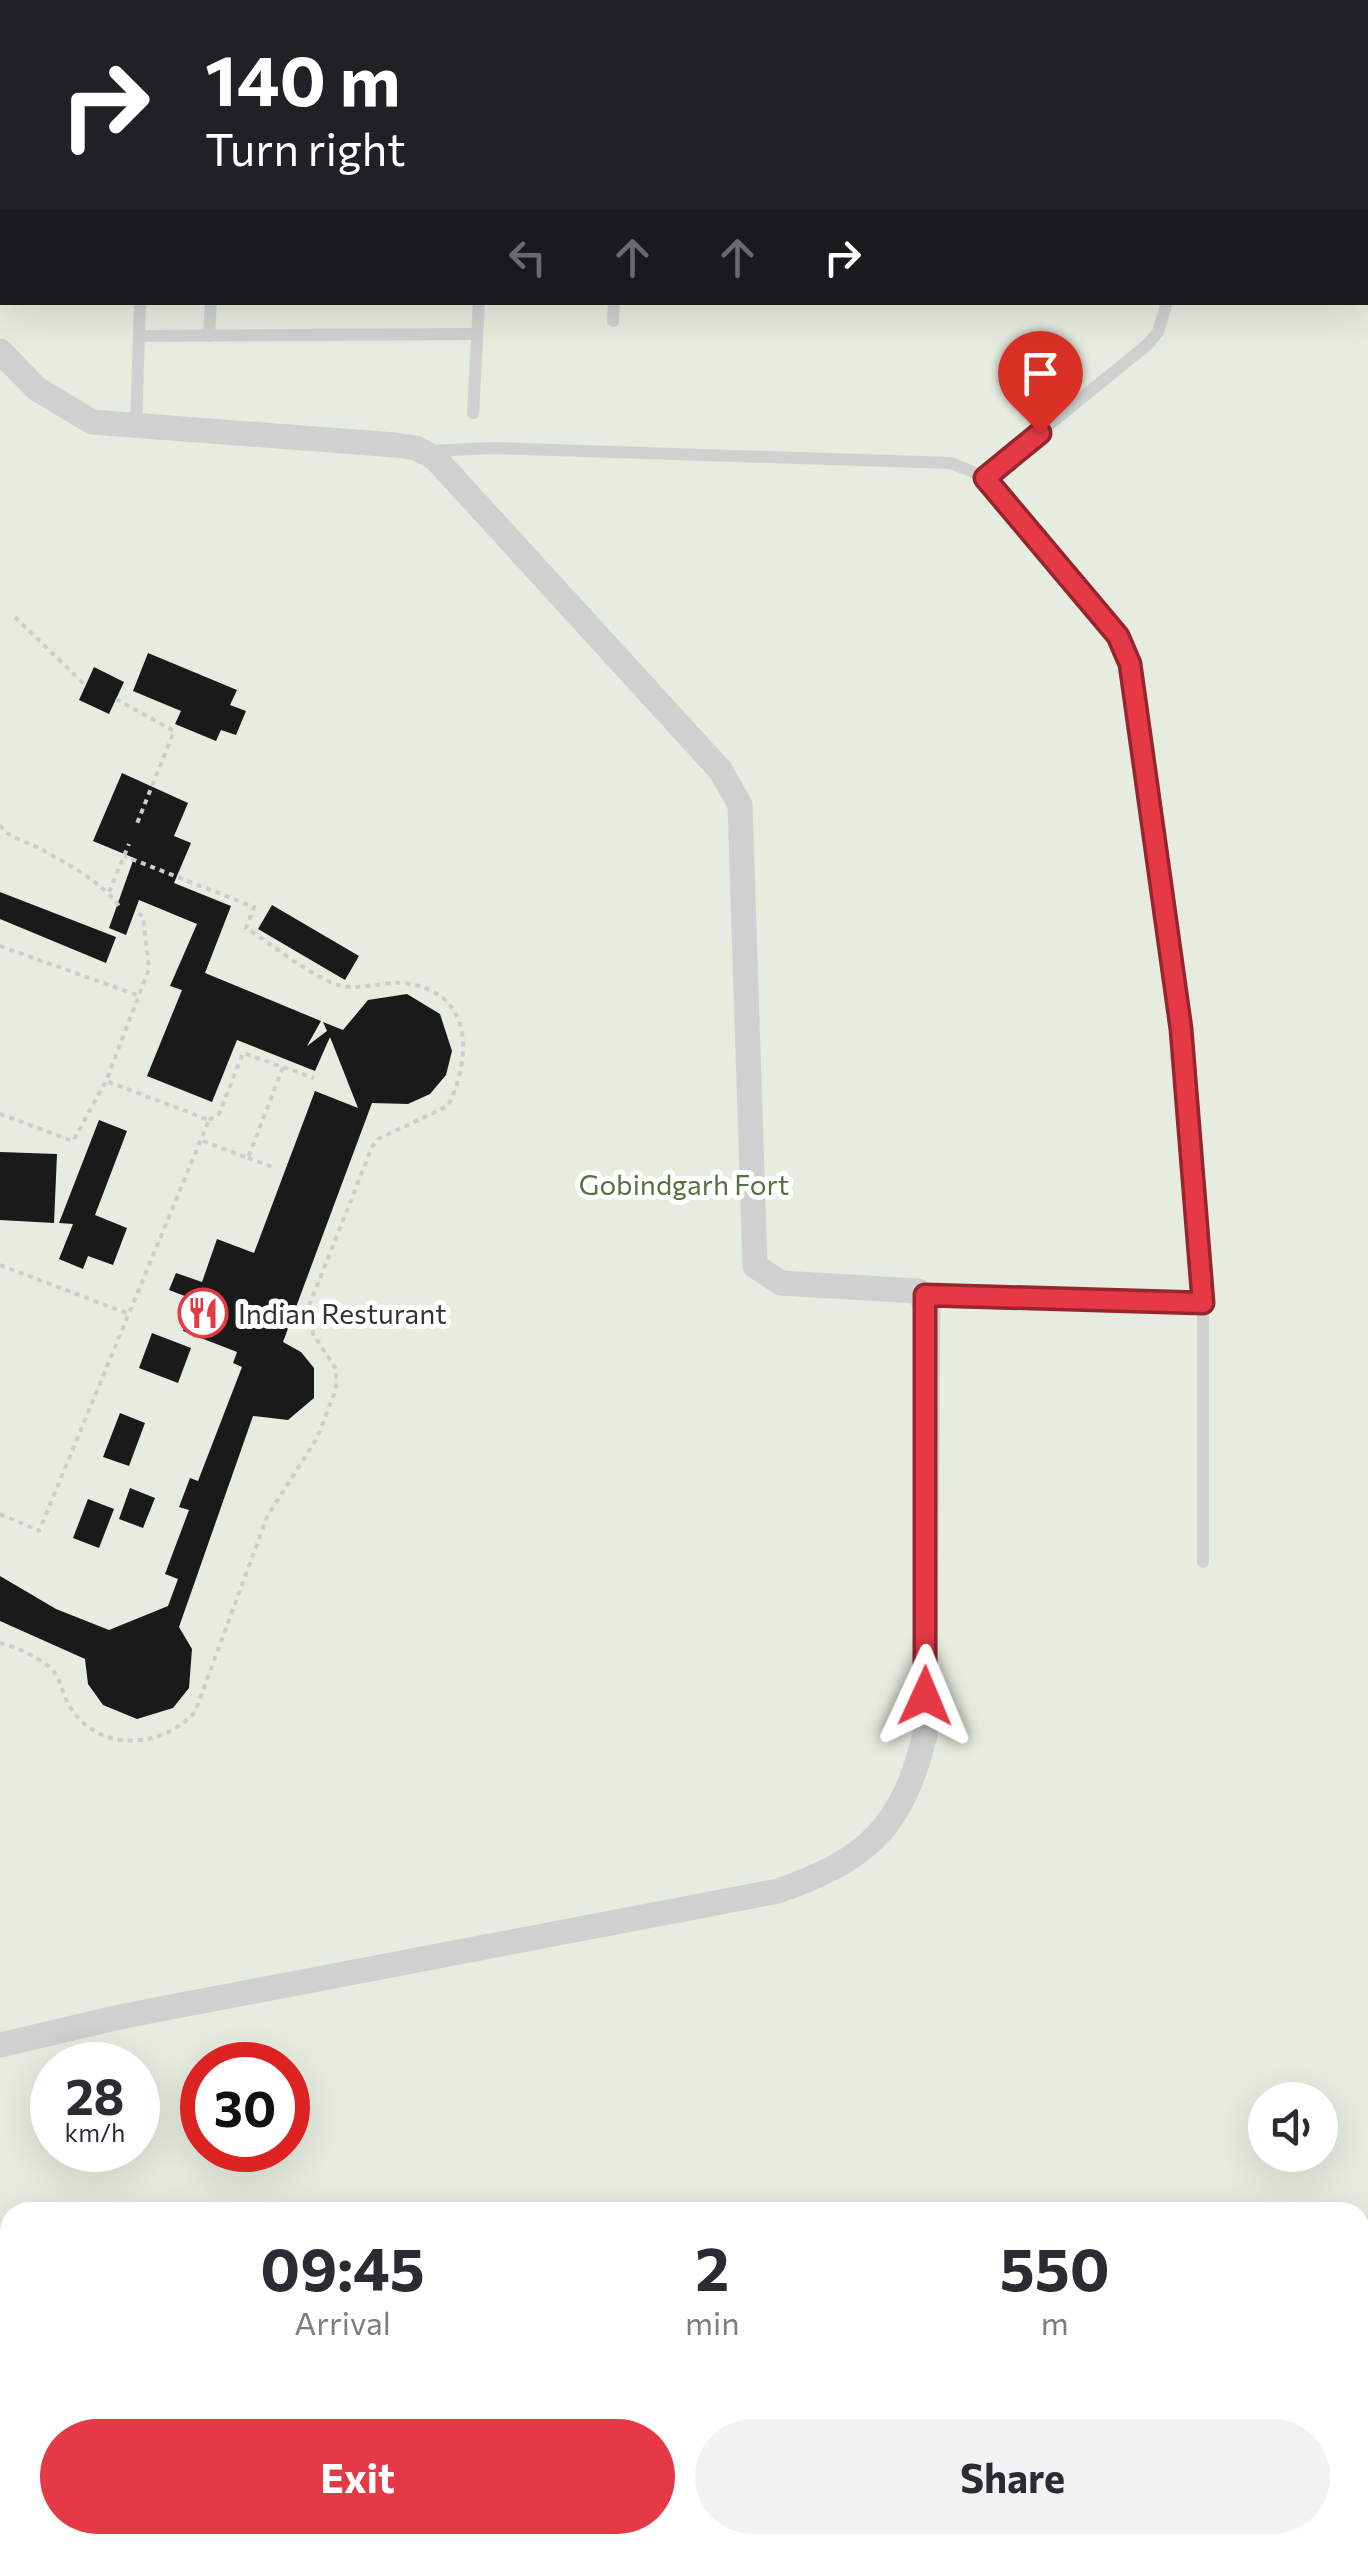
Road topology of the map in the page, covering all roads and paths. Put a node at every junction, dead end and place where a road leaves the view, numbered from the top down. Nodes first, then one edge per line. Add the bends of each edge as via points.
1 (140, 305) edge
2 (211, 305) edge
3 (479, 305) edge
4 (614, 305) edge
5 (1166, 305) edge
6 (614, 320) dead end
7 (477, 334) junction
8 (139, 336) junction
9 (209, 336) junction
10 (0, 351) edge
11 (474, 413) dead end
12 (136, 428) junction
13 (425, 452) junction
14 (985, 478) junction
15 (15, 617) dead end
16 (86, 685) dead end
17 (116, 699) dead end
18 (0, 825) edge
19 (136, 826) dead end
20 (129, 844) dead end
21 (124, 856) junction
22 (109, 892) junction
23 (119, 906) dead end
24 (134, 912) dead end
25 (0, 946) edge
26 (138, 996) junction
27 (283, 1068) junction
28 (314, 1078) dead end
29 (106, 1081) junction
30 (0, 1114) edge
31 (209, 1120) junction
32 (201, 1141) junction
33 (248, 1158) junction
34 (275, 1168) dead end
35 (0, 1265) edge
36 (925, 1295) junction
37 (1203, 1303) junction
38 (128, 1314) junction
39 (0, 1514) edge
40 (1203, 1562) dead end
41 (0, 1643) edge
42 (0, 2045) edge

1 - 8 lane
2 - 9 lane
3 - 7 lane
4 - 6 lane
5 - 14 lane via 1148,344
7 - 9 lane
7 - 11 lane
8 - 9 lane
8 - 12 lane
10 - 12 street via 76,416
12 - 13 street
13 - 14 lane via 492,448 951,464
13 - 36 street via 721,771 740,805 755,1266 780,1284
14 - 37 lane via 1118,636 1130,664 1181,1029
15 - 16 path
17 - 19 path via 174,732
18 - 22 path
20 - 21 path
21 - 22 path
21 - 41 path via 254,907 246,928 340,986 402,983 435,993 458,1020 464,1065 448,1106 372,1147 309,1306 312,1334 336,1369 336,1389 316,1438 267,1517 196,1712 178,1732 154,1741 100,1734 70,1708 49,1666
22 - 23 path
24 - 26 path via 144,916 149,969
25 - 26 path
26 - 29 path
27 - 28 path
27 - 31 path via 243,1053 219,1114
27 - 33 path
29 - 30 path via 73,1141
29 - 31 path
31 - 32 path
32 - 33 path
32 - 38 path
33 - 34 path
35 - 38 path
36 - 37 lane
36 - 42 street via 925,1734 904,1798 850,1862 760,1894
37 - 40 lane
38 - 39 path via 39,1530

